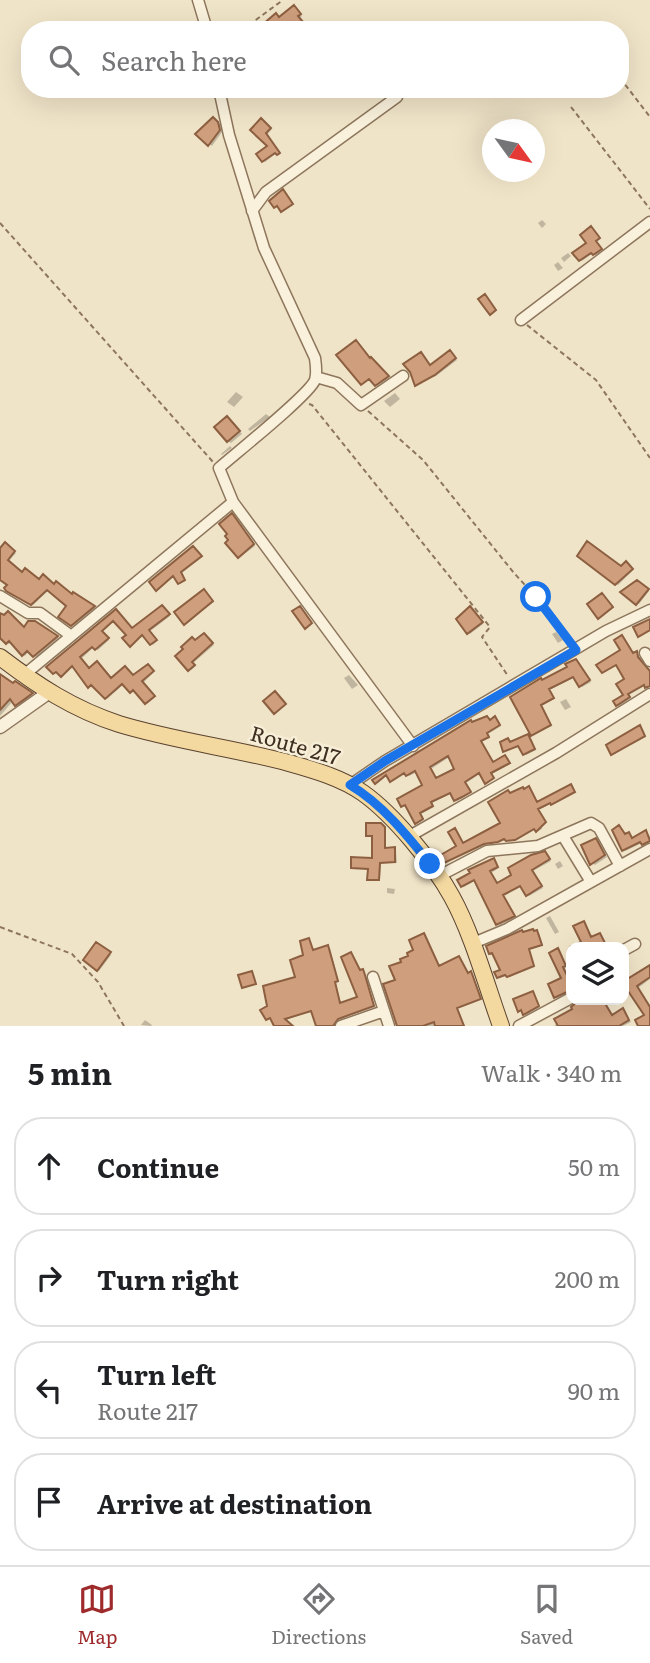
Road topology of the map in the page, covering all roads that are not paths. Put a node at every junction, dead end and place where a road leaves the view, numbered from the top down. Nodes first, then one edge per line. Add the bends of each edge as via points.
1 (198, 0) edge
2 (204, 21) edge
3 (221, 98) edge
4 (396, 98) edge
5 (252, 211) junction
6 (650, 222) edge
7 (521, 320) road end
8 (403, 376) dead end
9 (316, 377) junction
10 (233, 502) junction
11 (0, 596) edge
12 (650, 610) edge
13 (70, 635) junction
14 (0, 657) edge
15 (24, 675) junction
16 (48, 692) junction
17 (650, 694) edge
18 (0, 727) edge
19 (413, 746) junction
20 (350, 785) junction
21 (563, 836) junction
22 (408, 837) junction
23 (650, 849) edge
24 (620, 866) junction
25 (439, 876) junction
26 (591, 882) junction
27 (471, 944) junction
28 (635, 944) dead end
29 (629, 947) edge
30 (373, 977) dead end
31 (566, 1001) edge
32 (384, 1010) junction
33 (341, 1026) edge
34 (390, 1026) edge
35 (501, 1026) edge
36 (519, 1026) edge

1 - 2 street
3 - 5 street
4 - 5 street via 267,192
5 - 9 street via 264,248 315,358
6 - 7 street
8 - 9 street via 361,405 337,383
9 - 10 street via 295,402 219,468
10 - 13 street
10 - 19 street
11 - 13 street via 28,613 40,613
12 - 19 street via 606,631
13 - 15 street
14 - 15 main road, Route 217
15 - 16 main road, Route 217
16 - 18 street
16 - 20 main road, Route 217 via 116,723 273,759
17 - 22 street
19 - 20 street
20 - 22 main road, Route 217
21 - 24 street via 596,824
21 - 25 street via 538,846 487,851
21 - 26 street
22 - 25 main road, Route 217
23 - 24 street
24 - 26 street
25 - 27 main road, Route 217
26 - 27 street
27 - 35 main road, Route 217
28 - 29 street
30 - 32 street
31 - 36 street
32 - 33 street
32 - 34 street

